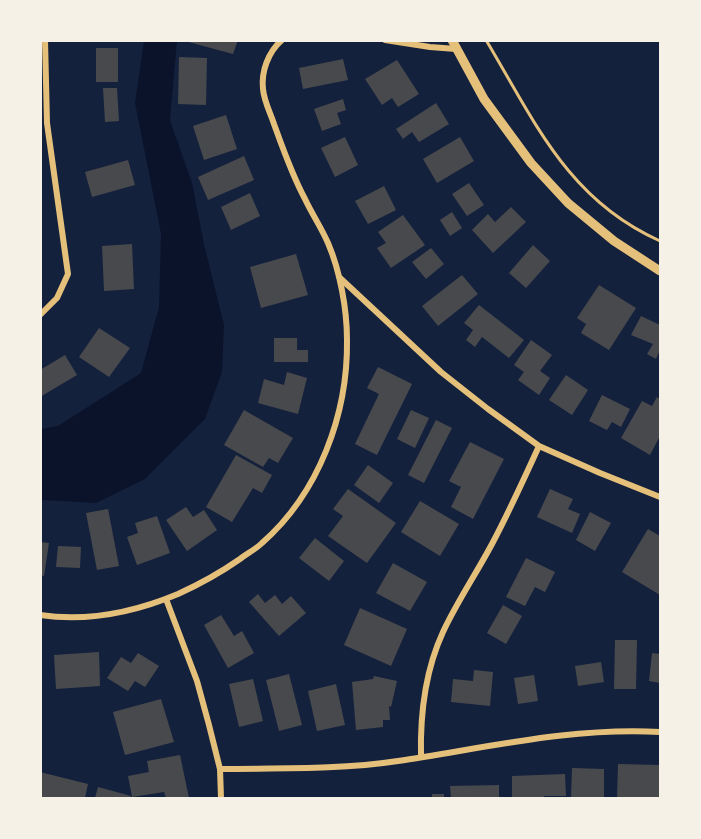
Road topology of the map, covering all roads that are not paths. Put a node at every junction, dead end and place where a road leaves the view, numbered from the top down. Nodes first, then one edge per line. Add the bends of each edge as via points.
1 (45, 40) edge
2 (282, 40) edge
3 (385, 40) edge
4 (454, 45) edge
5 (660, 271) edge
6 (338, 276) junction
7 (40, 315) edge
8 (539, 446) junction
9 (660, 497) edge
10 (166, 599) junction
11 (40, 615) edge
12 (660, 732) edge
13 (421, 757) junction
14 (220, 769) junction
15 (221, 798) edge

1 - 7 street via 47,123 68,274 57,298
2 - 6 street via 264,69 263,89 285,156 328,244
3 - 4 street via 430,47
4 - 5 street via 490,107 531,163 568,203 614,241
6 - 8 street via 441,372
6 - 10 street via 346,317 344,384 335,428 309,486 261,545 214,577
8 - 9 street
8 - 13 street via 503,523 442,634 425,698
10 - 11 street via 106,615
10 - 14 street via 197,681
12 - 13 street via 583,732
13 - 14 street via 322,768
14 - 15 street

